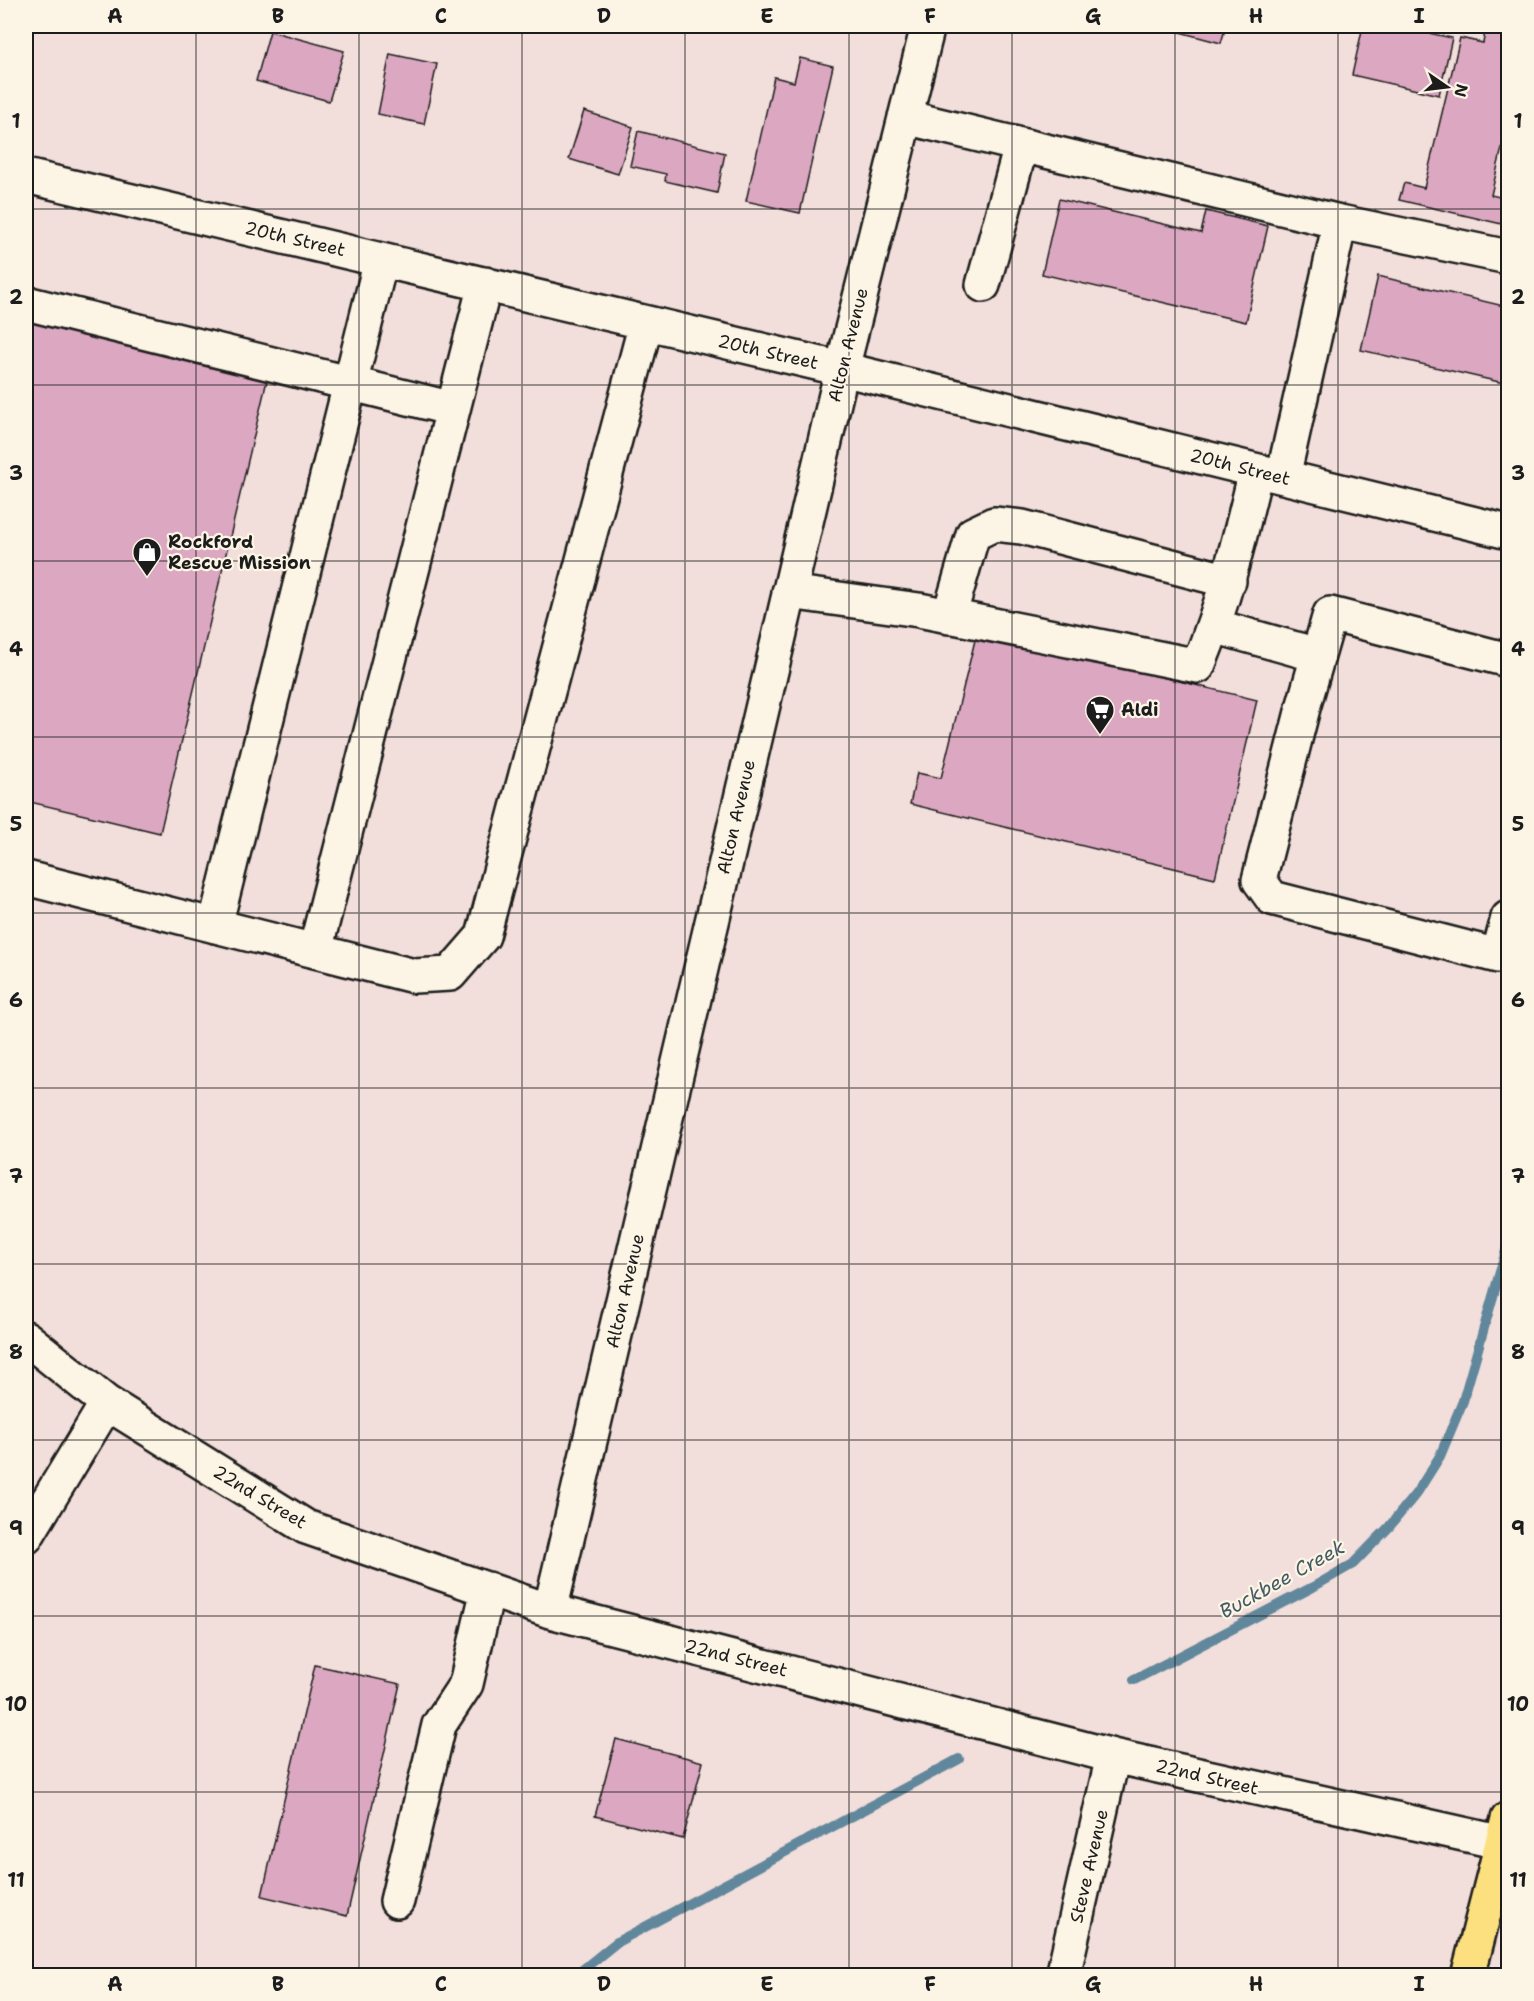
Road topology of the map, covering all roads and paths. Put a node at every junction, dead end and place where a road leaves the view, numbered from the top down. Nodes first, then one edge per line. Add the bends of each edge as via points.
1 (928, 26) edge
2 (905, 117) junction
3 (1021, 146) junction
4 (26, 176) edge
5 (1340, 222) junction
6 (1509, 257) edge
7 (381, 260) junction
8 (485, 284) junction
9 (984, 285) dead end
10 (26, 303) edge
11 (646, 323) junction
12 (842, 369) junction
13 (350, 383) junction
14 (453, 409) junction
15 (1269, 474) junction
16 (1509, 532) edge
17 (1229, 581) junction
18 (789, 592) junction
19 (950, 617) junction
20 (1214, 626) junction
21 (1317, 655) junction
22 (1509, 660) edge
23 (26, 879) edge
24 (1509, 918) edge
25 (215, 926) junction
26 (315, 951) junction
27 (26, 1338) edge
28 (107, 1402) junction
29 (26, 1538) edge
30 (488, 1589) junction
31 (550, 1611) junction
32 (1113, 1756) junction
33 (1507, 1838) edge
34 (397, 1901) dead end
35 (1063, 1976) edge
36 (1468, 1976) edge

1 - 2 street, Alton Avenue
2 - 3 street
2 - 12 street, Alton Avenue
3 - 5 street
3 - 9 street
4 - 7 street, 20th Street
5 - 6 street
5 - 15 street
7 - 8 street, 20th Street
7 - 13 street
8 - 11 street, 20th Street
8 - 14 street
10 - 13 street
11 - 12 street, 20th Street
11 - 26 street via 483,936 450,974 414,976
12 - 15 street, 20th Street
12 - 18 street, Alton Avenue
13 - 14 street
13 - 25 street
14 - 26 street
15 - 16 street, 20th Street
15 - 17 street
17 - 19 street via 1022,527 994,524 973,534
17 - 20 street
18 - 19 street
18 - 31 street, Alton Avenue
19 - 20 street via 1198,666
20 - 21 street
21 - 22 street via 1330,614
21 - 24 street via 1259,880 1272,898 1498,956
23 - 25 street
25 - 26 street
27 - 28 street, 22nd Street
28 - 29 street
28 - 30 street, 22nd Street via 306,1527
30 - 31 street, 22nd Street
30 - 34 street via 466,1684 439,1725
31 - 32 street, 22nd Street
32 - 33 street, 22nd Street
32 - 35 street, Steve Avenue
33 - 36 main road

